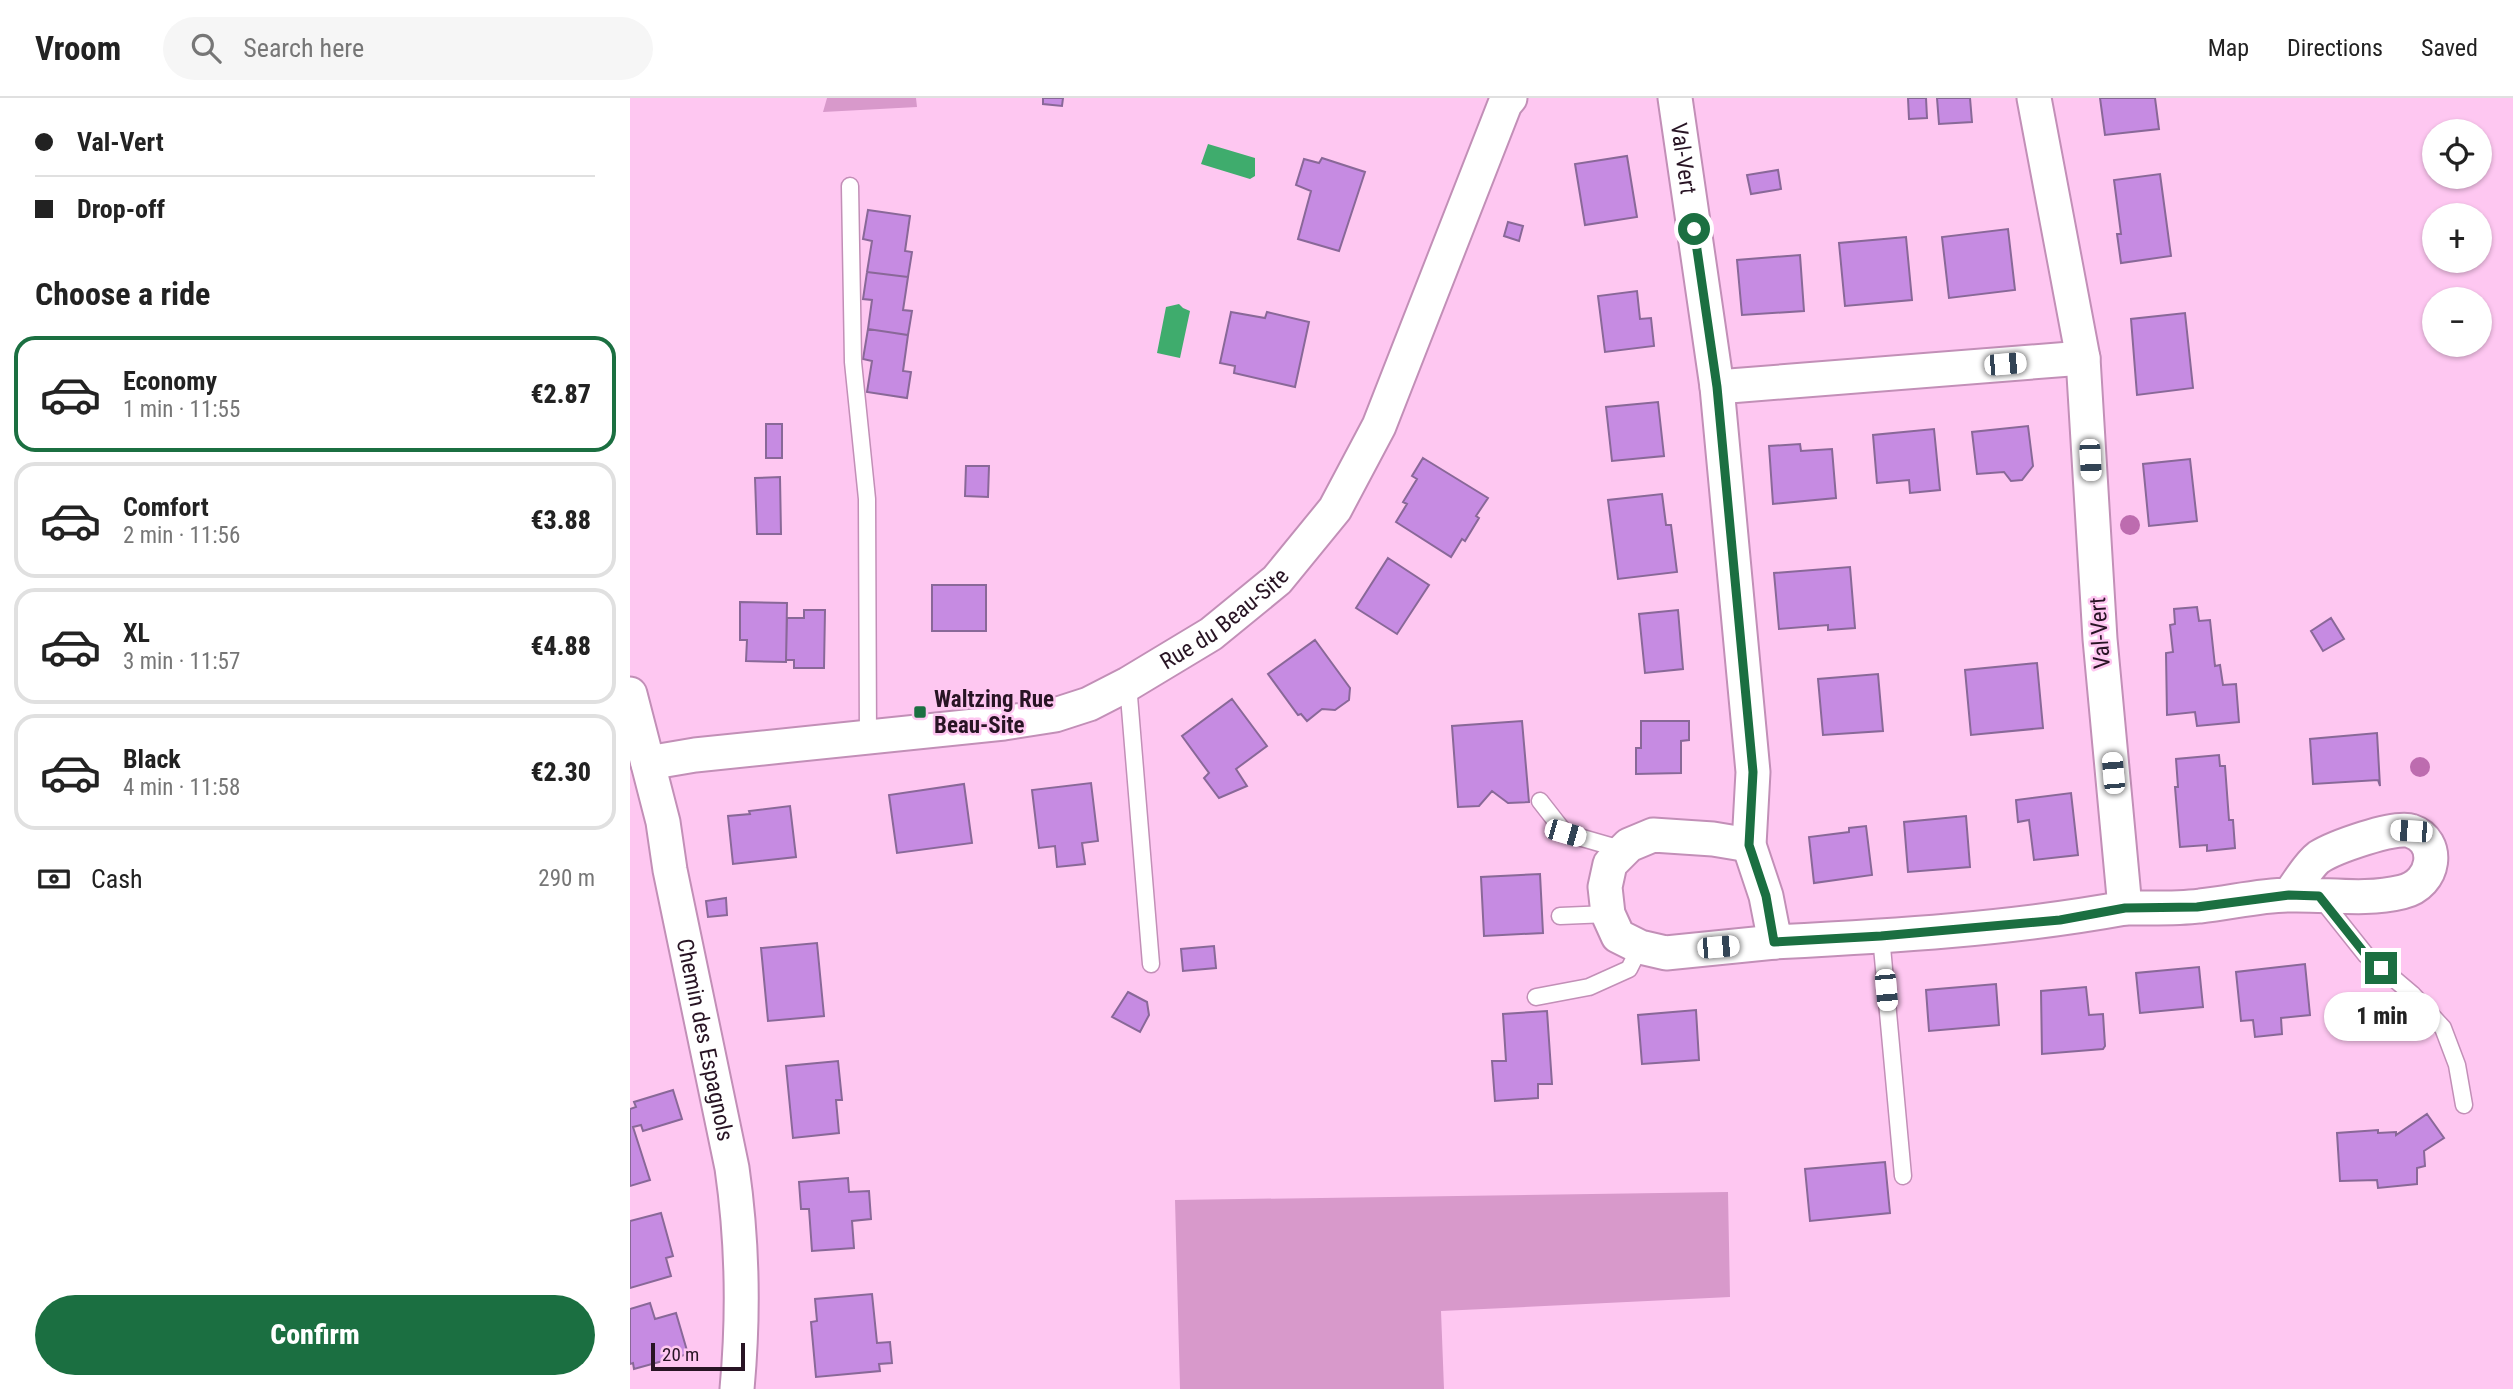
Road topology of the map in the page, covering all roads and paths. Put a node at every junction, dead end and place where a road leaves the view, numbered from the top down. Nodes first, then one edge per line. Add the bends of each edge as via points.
1 (1510, 98) edge
2 (1675, 98) edge
3 (2034, 98) edge
4 (850, 187) dead end
5 (2083, 358) junction
6 (1717, 387) junction
7 (1128, 684) junction
8 (630, 694) edge
9 (868, 737) junction
10 (648, 763) junction
11 (1540, 801) dead end
12 (1749, 845) junction
13 (1624, 850) junction
14 (2304, 896) joint
15 (2125, 908) junction
16 (1608, 914) junction
17 (1560, 916) dead end
18 (1881, 936) junction
19 (1774, 942) junction
20 (1640, 947) junction
21 (1151, 964) dead end
22 (1536, 997) dead end
23 (2464, 1105) dead end
24 (1902, 1176) dead end
25 (737, 1389) edge

1 - 7 street, Rue du Beau-Site via 1380,426 1335,509 1277,580 1211,635
2 - 6 street, Val-Vert
3 - 5 street, Val-Vert
4 - 9 lane via 853,362 867,499
5 - 6 street
5 - 15 street, Val-Vert via 2100,639
6 - 12 street, Val-Vert via 1753,772
7 - 9 street, Rue du Beau-Site via 1055,715
7 - 21 lane
8 - 10 street, Chemin des Espagnols
9 - 10 street, Rue du Beau-Site
10 - 25 street, Chemin des Espagnols via 732,1168 743,1281
11 - 13 lane via 1565,833
12 - 13 street via 1653,835
12 - 19 street, Val-Vert via 1766,896
13 - 16 street via 1610,864 1605,887
14 - 15 street via 2197,907
14 - 23 lane via 2443,1028 2457,1065
15 - 18 street via 2060,920
16 - 17 lane
16 - 20 street via 1618,936
18 - 19 street
18 - 24 lane
19 - 20 street via 1666,953
20 - 22 lane via 1629,969 1589,987

